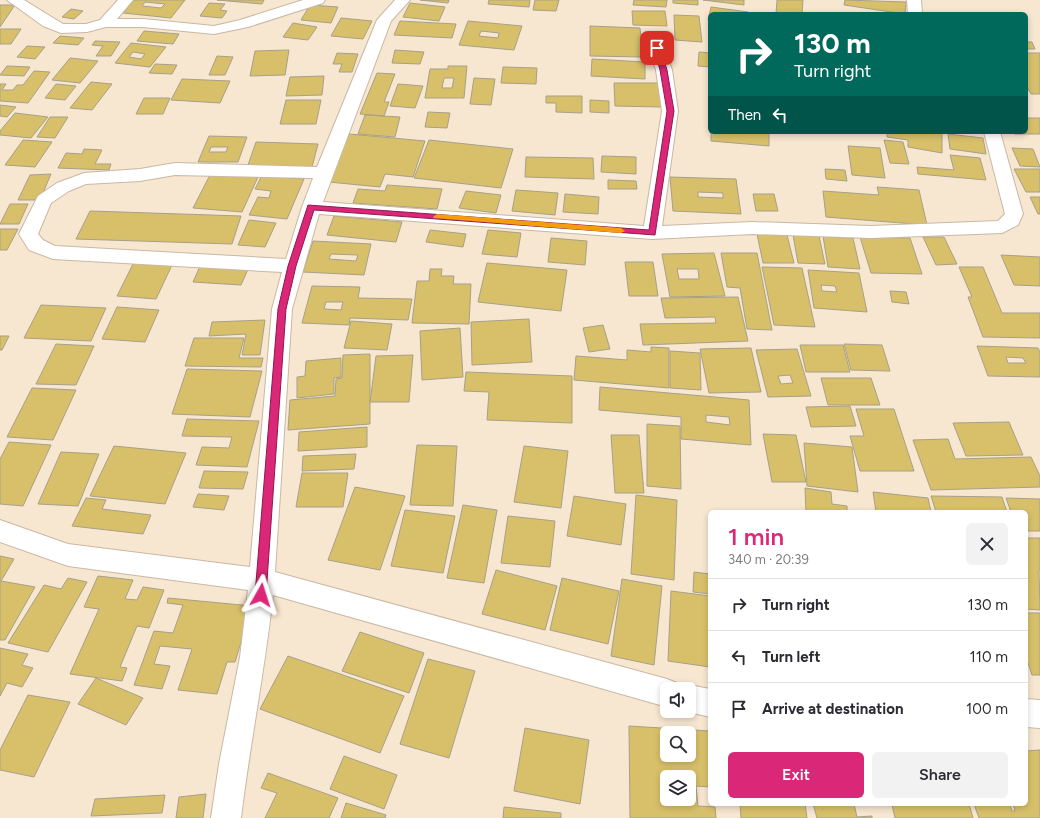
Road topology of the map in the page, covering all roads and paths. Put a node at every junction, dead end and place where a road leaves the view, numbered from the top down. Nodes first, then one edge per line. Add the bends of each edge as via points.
1 (14, 0) edge
2 (126, 0) edge
3 (318, 0) edge
4 (914, 0) edge
5 (396, 1) edge
6 (914, 12) edge
7 (105, 23) junction
8 (653, 37) dead end
9 (993, 134) edge
10 (325, 173) junction
11 (311, 207) junction
12 (652, 233) junction
13 (292, 266) junction
14 (0, 530) edge
15 (262, 580) junction
16 (660, 691) edge
17 (696, 700) edge
18 (708, 703) edge
19 (1028, 713) edge
20 (1040, 714) edge
21 (226, 818) edge

1 - 7 street via 61,29 87,28
2 - 7 street
3 - 7 street via 243,24 214,30 143,23
4 - 6 street
5 - 10 street via 384,20
8 - 12 street via 664,70 670,111
9 - 12 street via 1014,214 1011,221 1002,227 871,232 752,228
10 - 11 street
10 - 13 street via 175,169 140,175 84,179 63,187 44,200 28,234 36,245 53,252
11 - 12 street
11 - 13 street
13 - 15 street via 282,309
14 - 15 street via 68,555
15 - 16 street
15 - 21 street via 253,657 233,764
17 - 18 street
19 - 20 street

